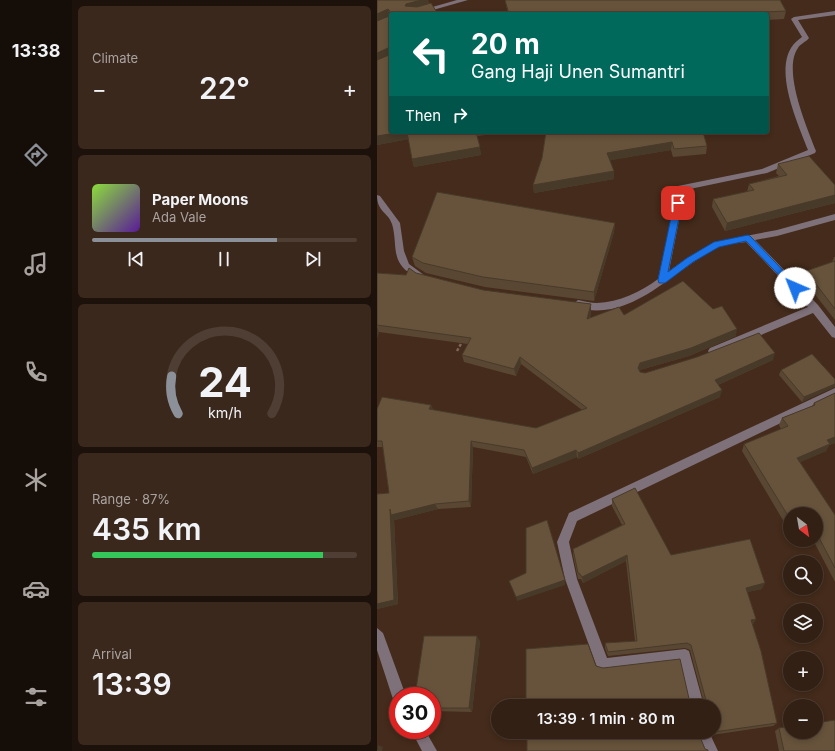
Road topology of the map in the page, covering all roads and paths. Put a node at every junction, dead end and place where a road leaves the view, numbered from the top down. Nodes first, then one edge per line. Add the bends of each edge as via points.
1 (465, 0) edge
2 (419, 12) edge
3 (835, 13) edge
4 (377, 198) edge
5 (835, 217) edge
6 (748, 238) junction
7 (429, 278) edge
8 (662, 280) junction
9 (566, 303) edge
10 (815, 308) junction
11 (835, 334) edge
12 (463, 338) edge
13 (457, 351) dead end
14 (706, 354) edge
15 (835, 392) edge
16 (377, 634) edge
17 (396, 687) edge
18 (695, 699) edge
19 (423, 739) edge
20 (705, 739) edge
21 (430, 751) edge
22 (711, 751) edge

1 - 2 street
3 - 8 street via 794,19 806,38 793,49 788,69 797,108 812,151 764,171 681,188
4 - 7 street via 396,223 405,266 422,277
5 - 6 street
6 - 8 street via 717,244
6 - 10 street
8 - 9 street via 652,288 621,303 596,307
10 - 11 street
10 - 14 street
12 - 13 path
15 - 18 street via 573,518 563,542 571,580 603,665 685,655
16 - 17 street
19 - 21 street
20 - 22 street

